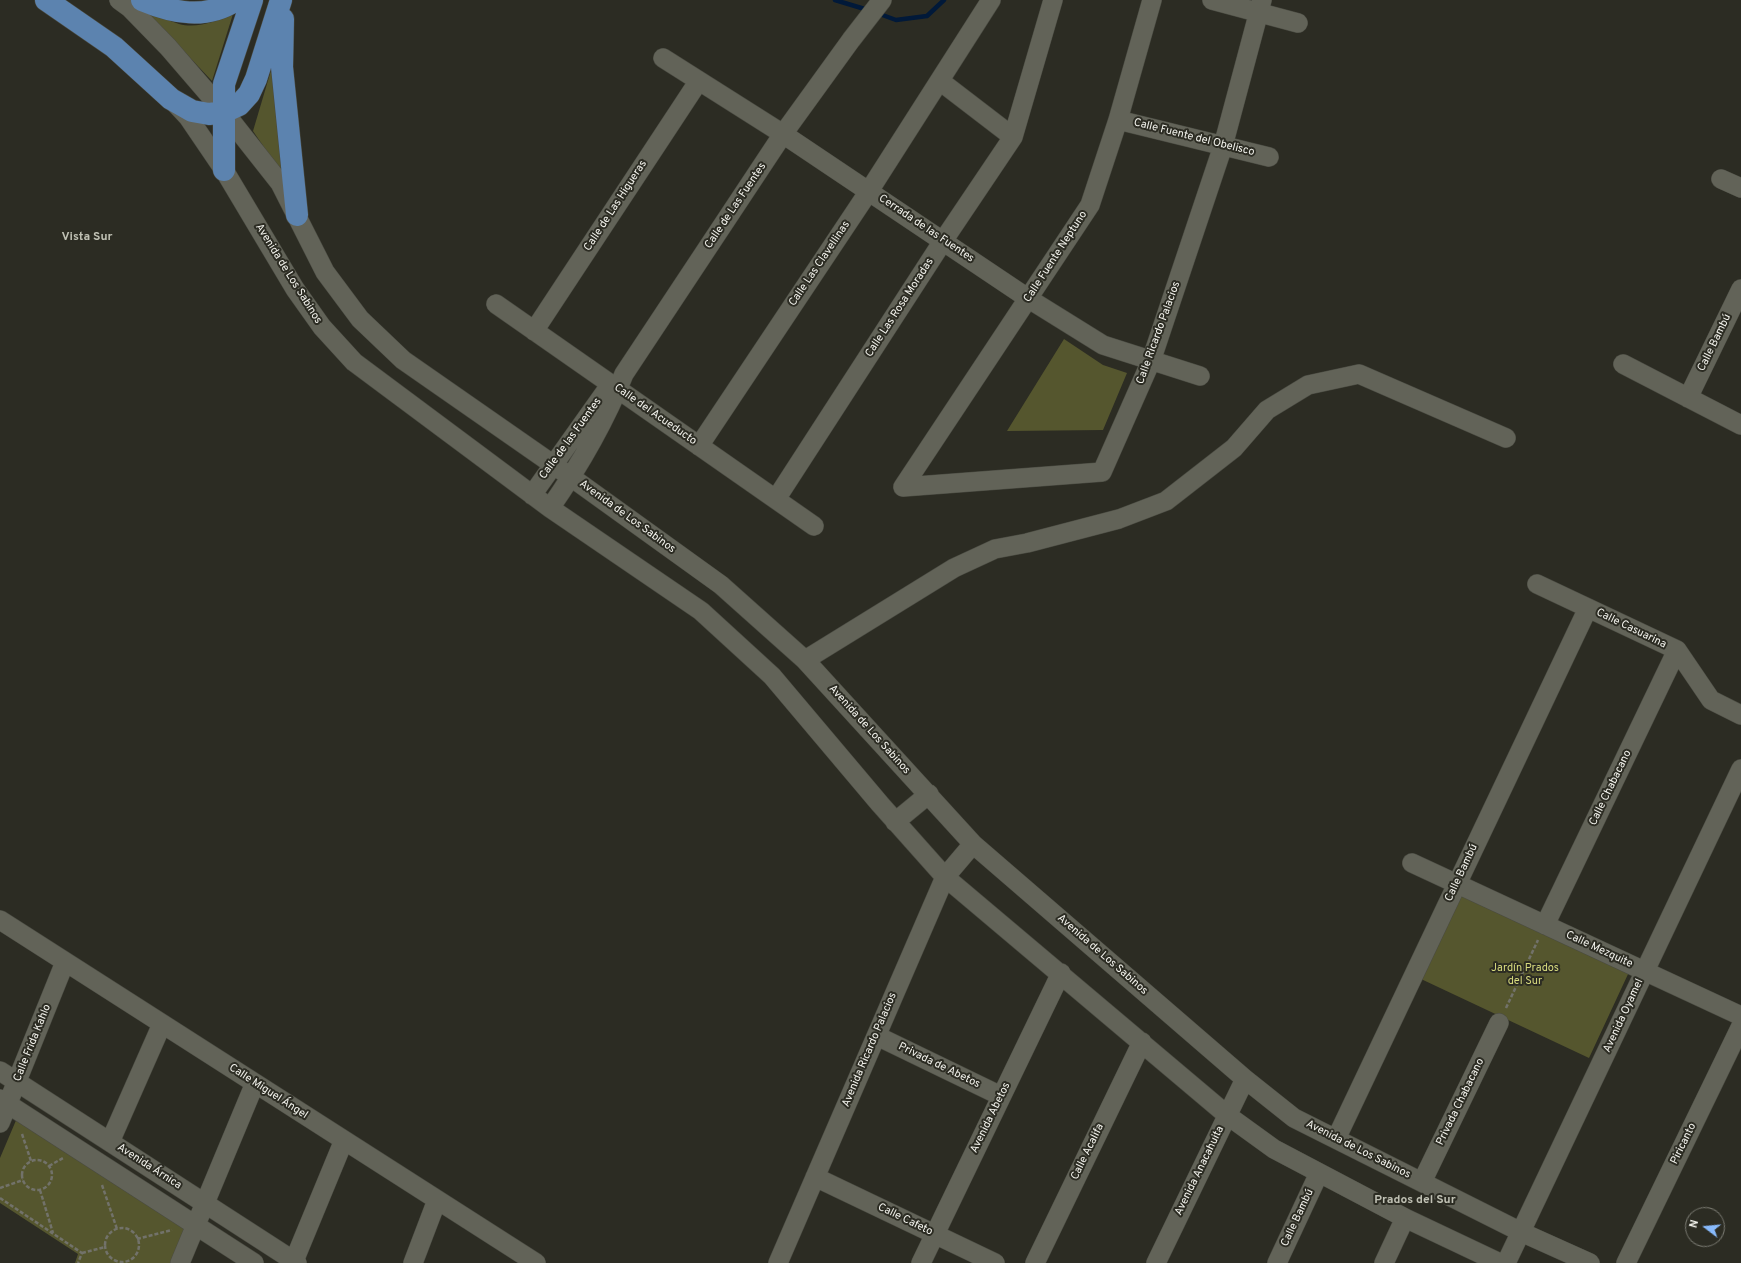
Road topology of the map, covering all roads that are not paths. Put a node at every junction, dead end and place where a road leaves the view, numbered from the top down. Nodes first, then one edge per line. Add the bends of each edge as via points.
1 (46, 0) edge
2 (119, 0) edge
3 (142, 0) edge
4 (236, 0) edge
5 (252, 0) edge
6 (282, 0) edge
7 (991, 0) edge
8 (1053, 0) edge
9 (1152, 0) edge
10 (1212, 0) edge
11 (880, 2) edge
12 (1261, 7) edge
13 (1298, 23) dead end
14 (663, 58) dead end
15 (940, 81) junction
16 (698, 82) junction
17 (172, 100) junction
18 (224, 112) junction
19 (1118, 120) junction
20 (783, 134) junction
21 (1013, 137) junction
22 (1223, 146) junction
23 (1269, 157) dead end
24 (224, 170) junction
25 (1721, 179) dead end
26 (1741, 188) edge
27 (869, 191) junction
28 (296, 215) junction
29 (943, 241) junction
30 (1741, 289) edge
31 (1029, 299) junction
32 (496, 304) dead end
33 (534, 331) junction
34 (1151, 361) junction
35 (1623, 364) dead end
36 (1200, 376) dead end
37 (618, 382) junction
38 (1688, 398) junction
39 (1741, 425) edge
40 (1506, 438) dead end
41 (699, 446) junction
42 (552, 465) junction
43 (571, 477) junction
44 (903, 487) joint
45 (532, 494) junction
46 (776, 499) junction
47 (550, 508) junction
48 (814, 526) dead end
49 (1536, 584) dead end
50 (1588, 608) junction
51 (1677, 650) junction
52 (805, 660) junction
53 (1741, 715) edge
54 (1741, 769) edge
55 (929, 794) junction
56 (895, 822) junction
57 (973, 844) junction
58 (1412, 863) dead end
59 (945, 877) junction
60 (1457, 884) junction
61 (0, 920) edge
62 (1545, 925) junction
63 (65, 962) junction
64 (1645, 971) junction
65 (1061, 973) junction
66 (1741, 1016) edge
67 (1499, 1023) road end
68 (162, 1024) junction
69 (1741, 1026) edge
70 (877, 1036) junction
71 (1142, 1042) junction
72 (0, 1071) edge
73 (1245, 1079) junction
74 (17, 1082) junction
75 (255, 1083) junction
76 (1001, 1096) junction
77 (4, 1102) edge
78 (1227, 1115) junction
79 (0, 1123) edge
80 (1336, 1139) junction
81 (344, 1140) junction
82 (110, 1142) junction
83 (1319, 1173) junction
84 (816, 1177) junction
85 (1422, 1182) junction
86 (437, 1200) junction
87 (205, 1204) junction
88 (1406, 1218) junction
89 (187, 1227) junction
90 (1521, 1232) junction
91 (935, 1234) junction
92 (295, 1262) edge
93 (532, 1262) edge
94 (180, 1263) edge
95 (254, 1263) edge
96 (413, 1263) edge
97 (778, 1263) edge
98 (921, 1263) edge
99 (995, 1263) edge
100 (1035, 1263) edge
101 (1156, 1263) edge
102 (1277, 1263) edge
103 (1384, 1263) edge
104 (1500, 1263) edge
105 (1506, 1263) edge
106 (1590, 1263) edge
107 (1626, 1263) edge

1 - 17 main road via 114,47
2 - 18 street, Avenida de Los Sabinos via 168,47
3 - 4 main road via 197,14 223,7
5 - 18 main road via 224,84
6 - 18 main road via 249,94 239,104
6 - 28 main road via 282,67
7 - 15 street, Calle Las Clavellinas
8 - 21 street, Calle Las Rosa Moradas
9 - 19 street, Calle Fuente Neptuno
10 - 12 street
11 - 20 street, Calle de Las Fuentes
12 - 13 street
12 - 22 street, Calle Ricardo Palacios
14 - 16 street, Cerrada de las Fuentes
15 - 21 street
15 - 27 street, Calle Las Clavellinas
16 - 20 street, Cerrada de las Fuentes
16 - 33 street, Calle de Las Higueras
17 - 18 main road via 192,111 209,114
17 - 24 street, Avenida de Los Sabinos via 188,118
18 - 24 main road
18 - 28 street, Avenida de Los Sabinos via 280,183
19 - 22 street, Calle Fuente del Obelisco
19 - 31 street, Calle Fuente Neptuno via 1090,205
20 - 27 street, Cerrada de las Fuentes
20 - 37 street, Calle de Las Fuentes
21 - 29 street, Calle Las Rosa Moradas
22 - 23 street, Calle Fuente del Obelisco
22 - 34 street, Calle Ricardo Palacios
24 - 45 street, Avenida de Los Sabinos via 295,289 322,327 354,362
25 - 26 street
27 - 29 street, Cerrada de las Fuentes
27 - 41 street, Calle Las Clavellinas
28 - 42 street, Avenida de Los Sabinos via 325,272 360,319 403,360
29 - 31 street, Cerrada de las Fuentes
29 - 46 street, Calle Las Rosa Moradas
30 - 38 street, Calle Bambú
31 - 34 street, Cerrada de las Fuentes via 1103,345
31 - 44 street, Calle Fuente Neptuno
32 - 33 street, Calle del Acueducto
33 - 37 street, Calle del Acueducto
34 - 36 street, Cerrada de las Fuentes
34 - 44 street, Calle Ricardo Palacios via 1102,472
35 - 38 street
37 - 41 street, Calle del Acueducto
37 - 42 street, Calle de las Fuentes
37 - 43 street, Calle de las Fuentes
38 - 39 street
40 - 52 street via 1359,374 1308,385 1268,410 1234,448 1166,501 1119,519 995,549 954,568
41 - 46 street, Calle del Acueducto
42 - 43 street, Avenida de Los Sabinos
42 - 45 street, Calle de las Fuentes
43 - 47 street, Calle de las Fuentes
43 - 52 street, Avenida de Los Sabinos via 722,585
45 - 47 street, Avenida de Los Sabinos
46 - 48 street, Calle del Acueducto
47 - 56 street, Avenida de Los Sabinos via 701,611 772,676
49 - 50 street, Calle Casuarina
50 - 51 street, Calle Casuarina
50 - 60 street, Calle Bambú
51 - 53 street, Calle Casuarina via 1711,700
51 - 62 street, Calle Chabacano
52 - 55 street, Avenida de Los Sabinos via 904,770
54 - 64 street, Avenida Oyamel
55 - 56 street
55 - 57 street, Avenida de Los Sabinos
56 - 59 street, Avenida de Los Sabinos
57 - 59 street, Avenida Ricardo Palacios
57 - 73 street, Avenida de Los Sabinos
58 - 60 street, Calle Mezquite
59 - 65 street, Avenida de Los Sabinos
59 - 70 street, Avenida Ricardo Palacios
60 - 62 street, Calle Mezquite
60 - 80 street, Calle Bambú
61 - 63 street, Calle Miguel Ángel
62 - 64 street, Calle Mezquite
63 - 68 street, Calle Miguel Ángel
63 - 74 street, Calle Frida Kahlo
64 - 66 street, Calle Mezquite
64 - 90 street, Avenida Oyamel
65 - 71 street, Avenida de Los Sabinos
65 - 76 street, Avenida Abetos
67 - 85 street, Privada Chabacano
68 - 75 street, Calle Miguel Ángel
68 - 82 street
69 - 107 street, Piricanto
70 - 76 street, Privada de Abetos
70 - 84 street, Avenida Ricardo Palacios
71 - 78 street, Avenida de Los Sabinos
71 - 100 street, Calle Acalifa
72 - 74 street, Avenida Árnica
73 - 78 street, Avenida Anacahuita
73 - 80 street, Avenida de Los Sabinos via 1294,1118
74 - 77 street, Calle Frida Kahlo
74 - 82 street, Avenida Árnica
75 - 81 street, Calle Miguel Ángel
75 - 87 street
76 - 91 street, Avenida Abetos
77 - 79 street, Calle Frida Kahlo
77 - 89 street
78 - 83 street, Avenida de Los Sabinos via 1274,1149
78 - 101 street, Avenida Anacahuita
80 - 85 street, Avenida de Los Sabinos
81 - 86 street, Calle Miguel Ángel
81 - 92 street
82 - 87 street, Avenida Árnica
83 - 88 street, Avenida de Los Sabinos
83 - 102 street, Calle Bambú
84 - 91 street, Calle Cafeto
84 - 97 street, Avenida Ricardo Palacios
85 - 90 street, Avenida de Los Sabinos
86 - 93 street, Calle Miguel Ángel
86 - 96 street
87 - 89 street
87 - 92 street, Avenida Árnica
88 - 103 street
88 - 104 street, Avenida de Los Sabinos
89 - 94 street
89 - 95 street
90 - 105 street, Avenida Oyamel
90 - 106 street, Avenida de Los Sabinos
91 - 98 street, Avenida Abetos
91 - 99 street, Calle Cafeto

